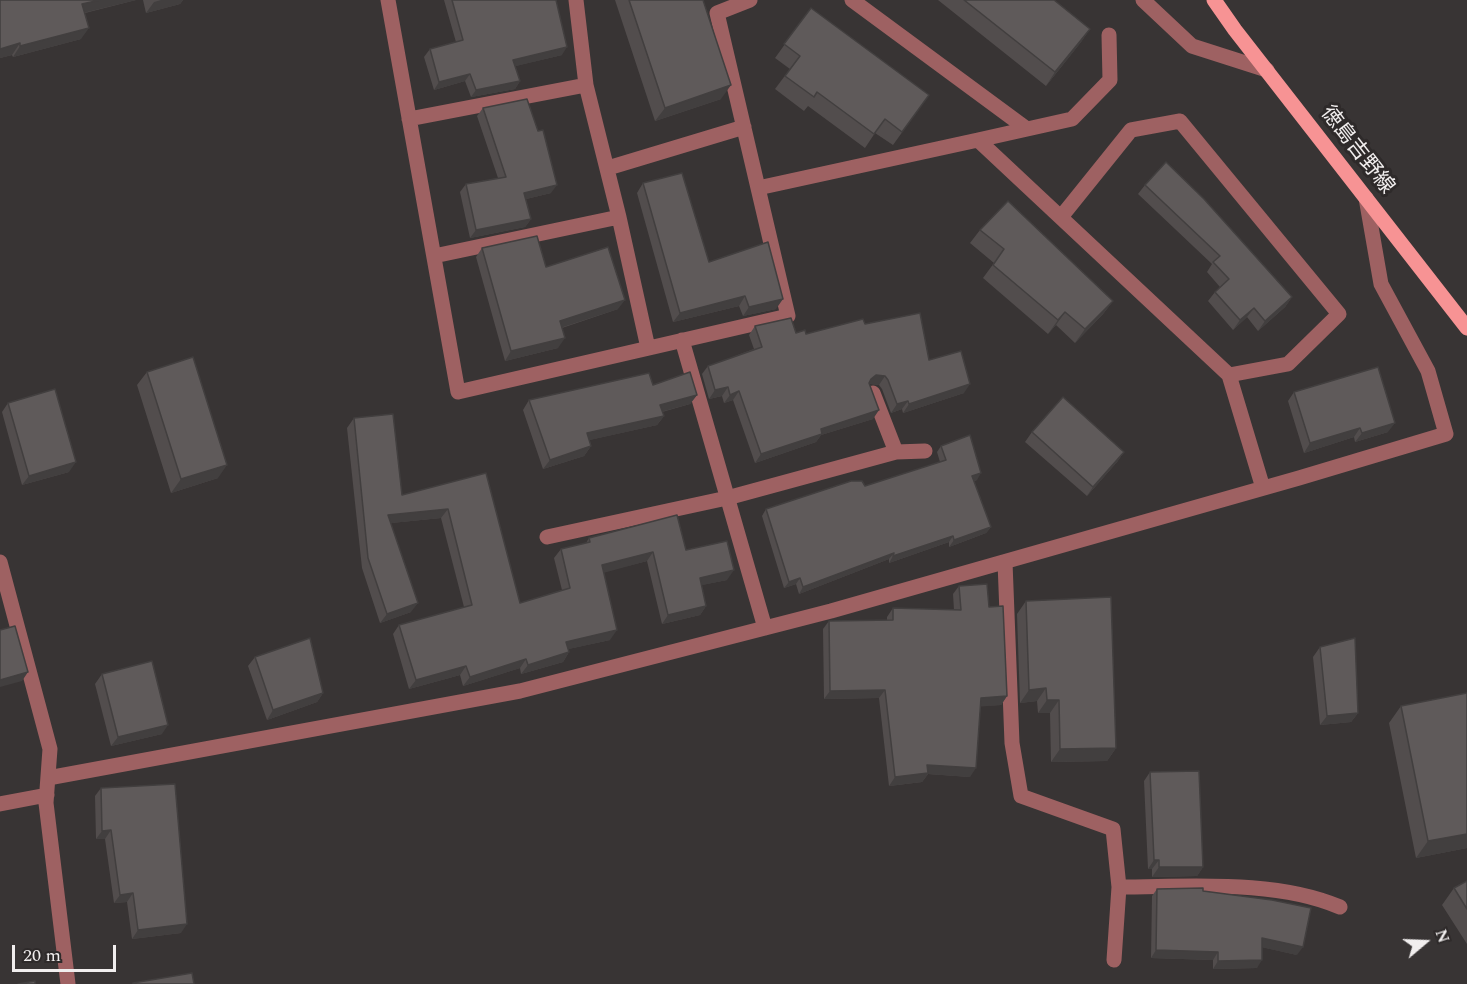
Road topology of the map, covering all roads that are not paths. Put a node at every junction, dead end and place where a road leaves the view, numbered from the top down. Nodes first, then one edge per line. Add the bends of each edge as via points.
1 (388, 0) edge
2 (576, 0) edge
3 (750, 0) edge
4 (852, 0) edge
5 (1143, 0) edge
6 (1214, 0) edge
7 (715, 6) edge
8 (1109, 35) dead end
9 (1267, 70) junction
10 (586, 85) junction
11 (409, 119) junction
12 (744, 127) junction
13 (1027, 129) junction
14 (978, 140) junction
15 (608, 168) junction
16 (759, 188) junction
17 (1366, 198) junction
18 (619, 216) junction
19 (1060, 217) junction
20 (434, 256) junction
21 (1467, 328) edge
22 (682, 340) junction
23 (648, 348) junction
24 (1229, 375) junction
25 (873, 393) edge
26 (925, 451) dead end
27 (896, 452) junction
28 (1263, 488) junction
29 (727, 498) junction
30 (547, 537) dead end
31 (0, 562) edge
32 (1005, 562) junction
33 (765, 628) junction
34 (48, 778) junction
35 (47, 795) junction
36 (0, 804) edge
37 (1119, 887) junction
38 (1340, 907) dead end
39 (1114, 960) dead end
40 (68, 984) edge

1 - 11 street
2 - 10 street
3 - 7 street
4 - 13 street
5 - 9 street via 1192,46
6 - 9 main road, 徳島吉野線
7 - 12 street
8 - 13 street via 1110,80 1072,119
9 - 17 main road, 徳島吉野線
10 - 11 street
10 - 15 street
11 - 20 street
12 - 15 street
12 - 16 street
13 - 14 street
14 - 16 street
14 - 19 street
15 - 18 street
16 - 22 street via 788,316
17 - 21 main road, 徳島吉野線
17 - 28 street via 1381,284 1428,371 1446,434
18 - 20 street
18 - 23 street
19 - 24 street
19 - 24 street via 1131,130 1180,121 1339,314 1288,364
20 - 23 street via 458,392
22 - 23 street
22 - 29 street
24 - 28 street
25 - 27 street
26 - 27 street
27 - 29 street
28 - 32 street
29 - 30 street
29 - 33 street
31 - 34 street via 50,749
32 - 33 street
32 - 37 street via 1012,743 1021,796 1113,829
33 - 34 street via 520,691
34 - 35 street
35 - 36 street
35 - 40 street
37 - 38 street via 1238,886 1316,897
37 - 39 street

